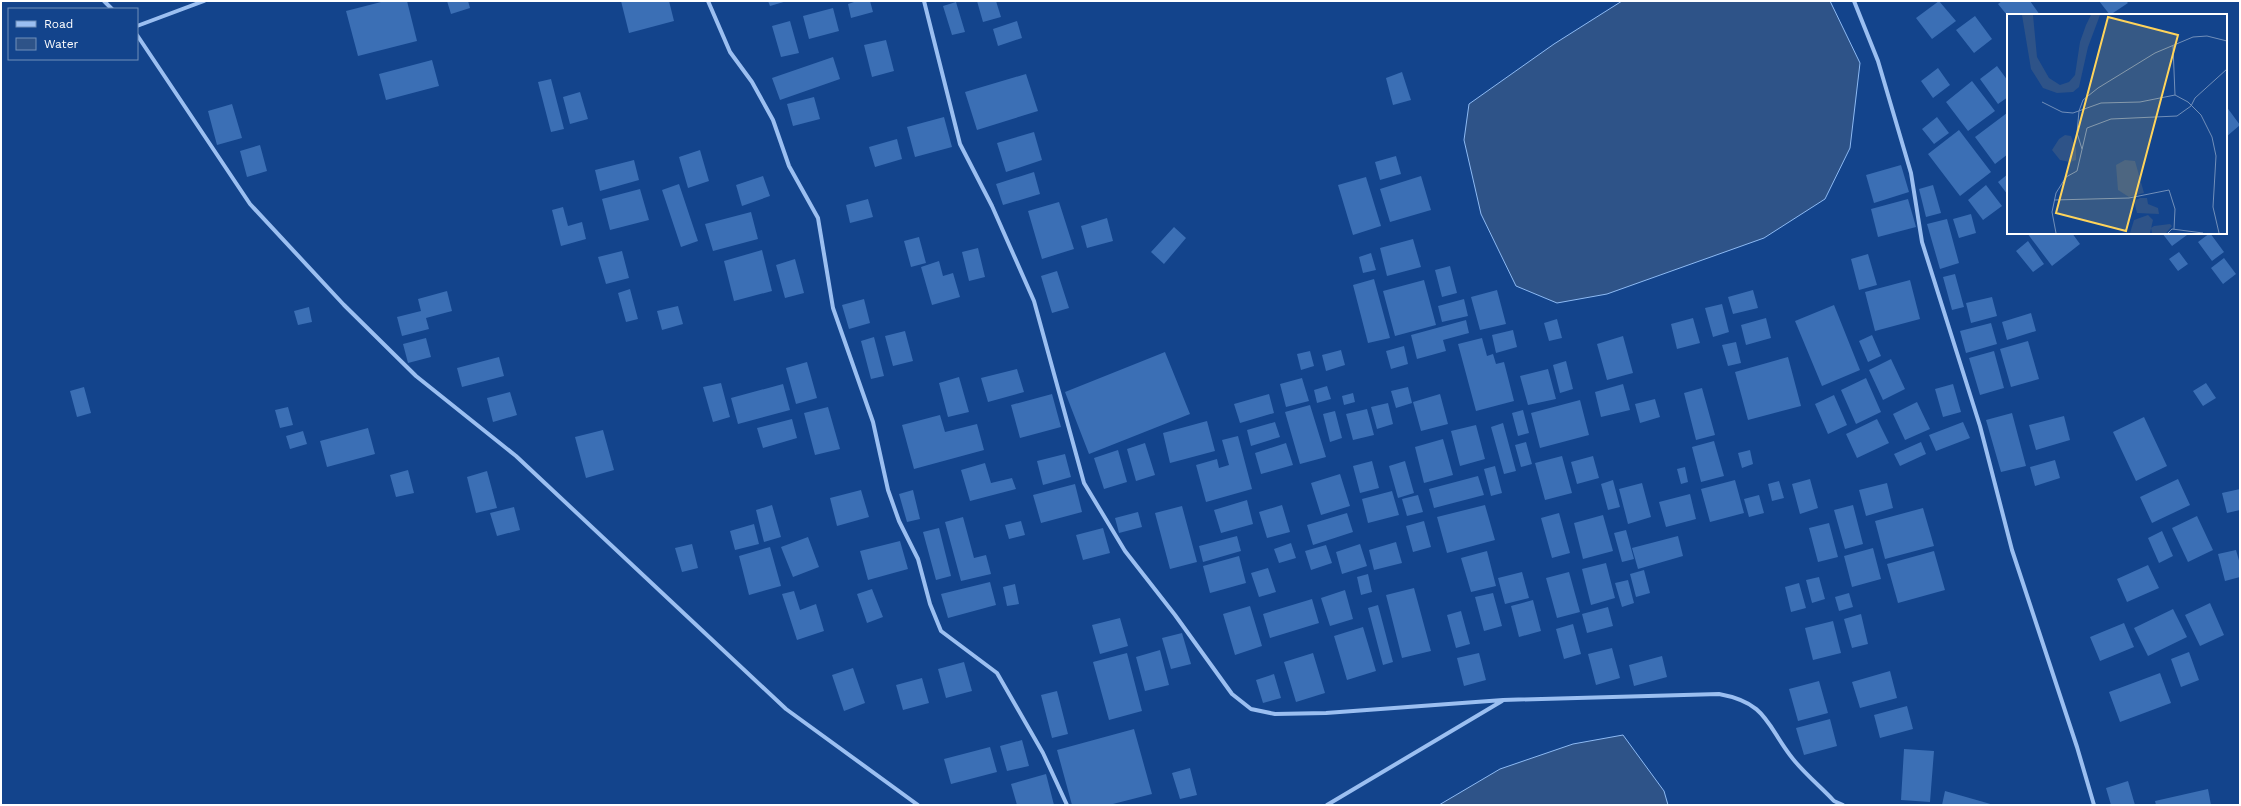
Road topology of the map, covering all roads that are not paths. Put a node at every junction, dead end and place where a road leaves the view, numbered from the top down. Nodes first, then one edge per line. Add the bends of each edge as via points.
1 (204, 1) edge
2 (708, 1) edge
3 (924, 1) edge
4 (1854, 1) edge
5 (138, 26) edge
6 (138, 37) edge
7 (1503, 700) junction
8 (918, 805) edge
9 (1067, 805) edge
10 (1327, 805) edge
11 (1843, 805) edge
12 (2094, 805) edge

1 - 5 street
2 - 9 street via 730,52 752,82 773,120 789,166 818,218 833,308 873,422 888,490 899,521 918,559 930,604 942,631 997,673 1043,753
3 - 7 street via 960,144 992,206 1034,301 1084,483 1125,552 1175,615 1232,694 1251,709 1275,714 1326,714
4 - 12 street via 1878,61 1911,173 1922,242 1980,426 2012,550
6 - 8 street via 250,204 344,305 416,376 516,456 786,709
7 - 10 street
7 - 11 street via 1719,694 1739,698 1763,714 1794,760 1834,801

